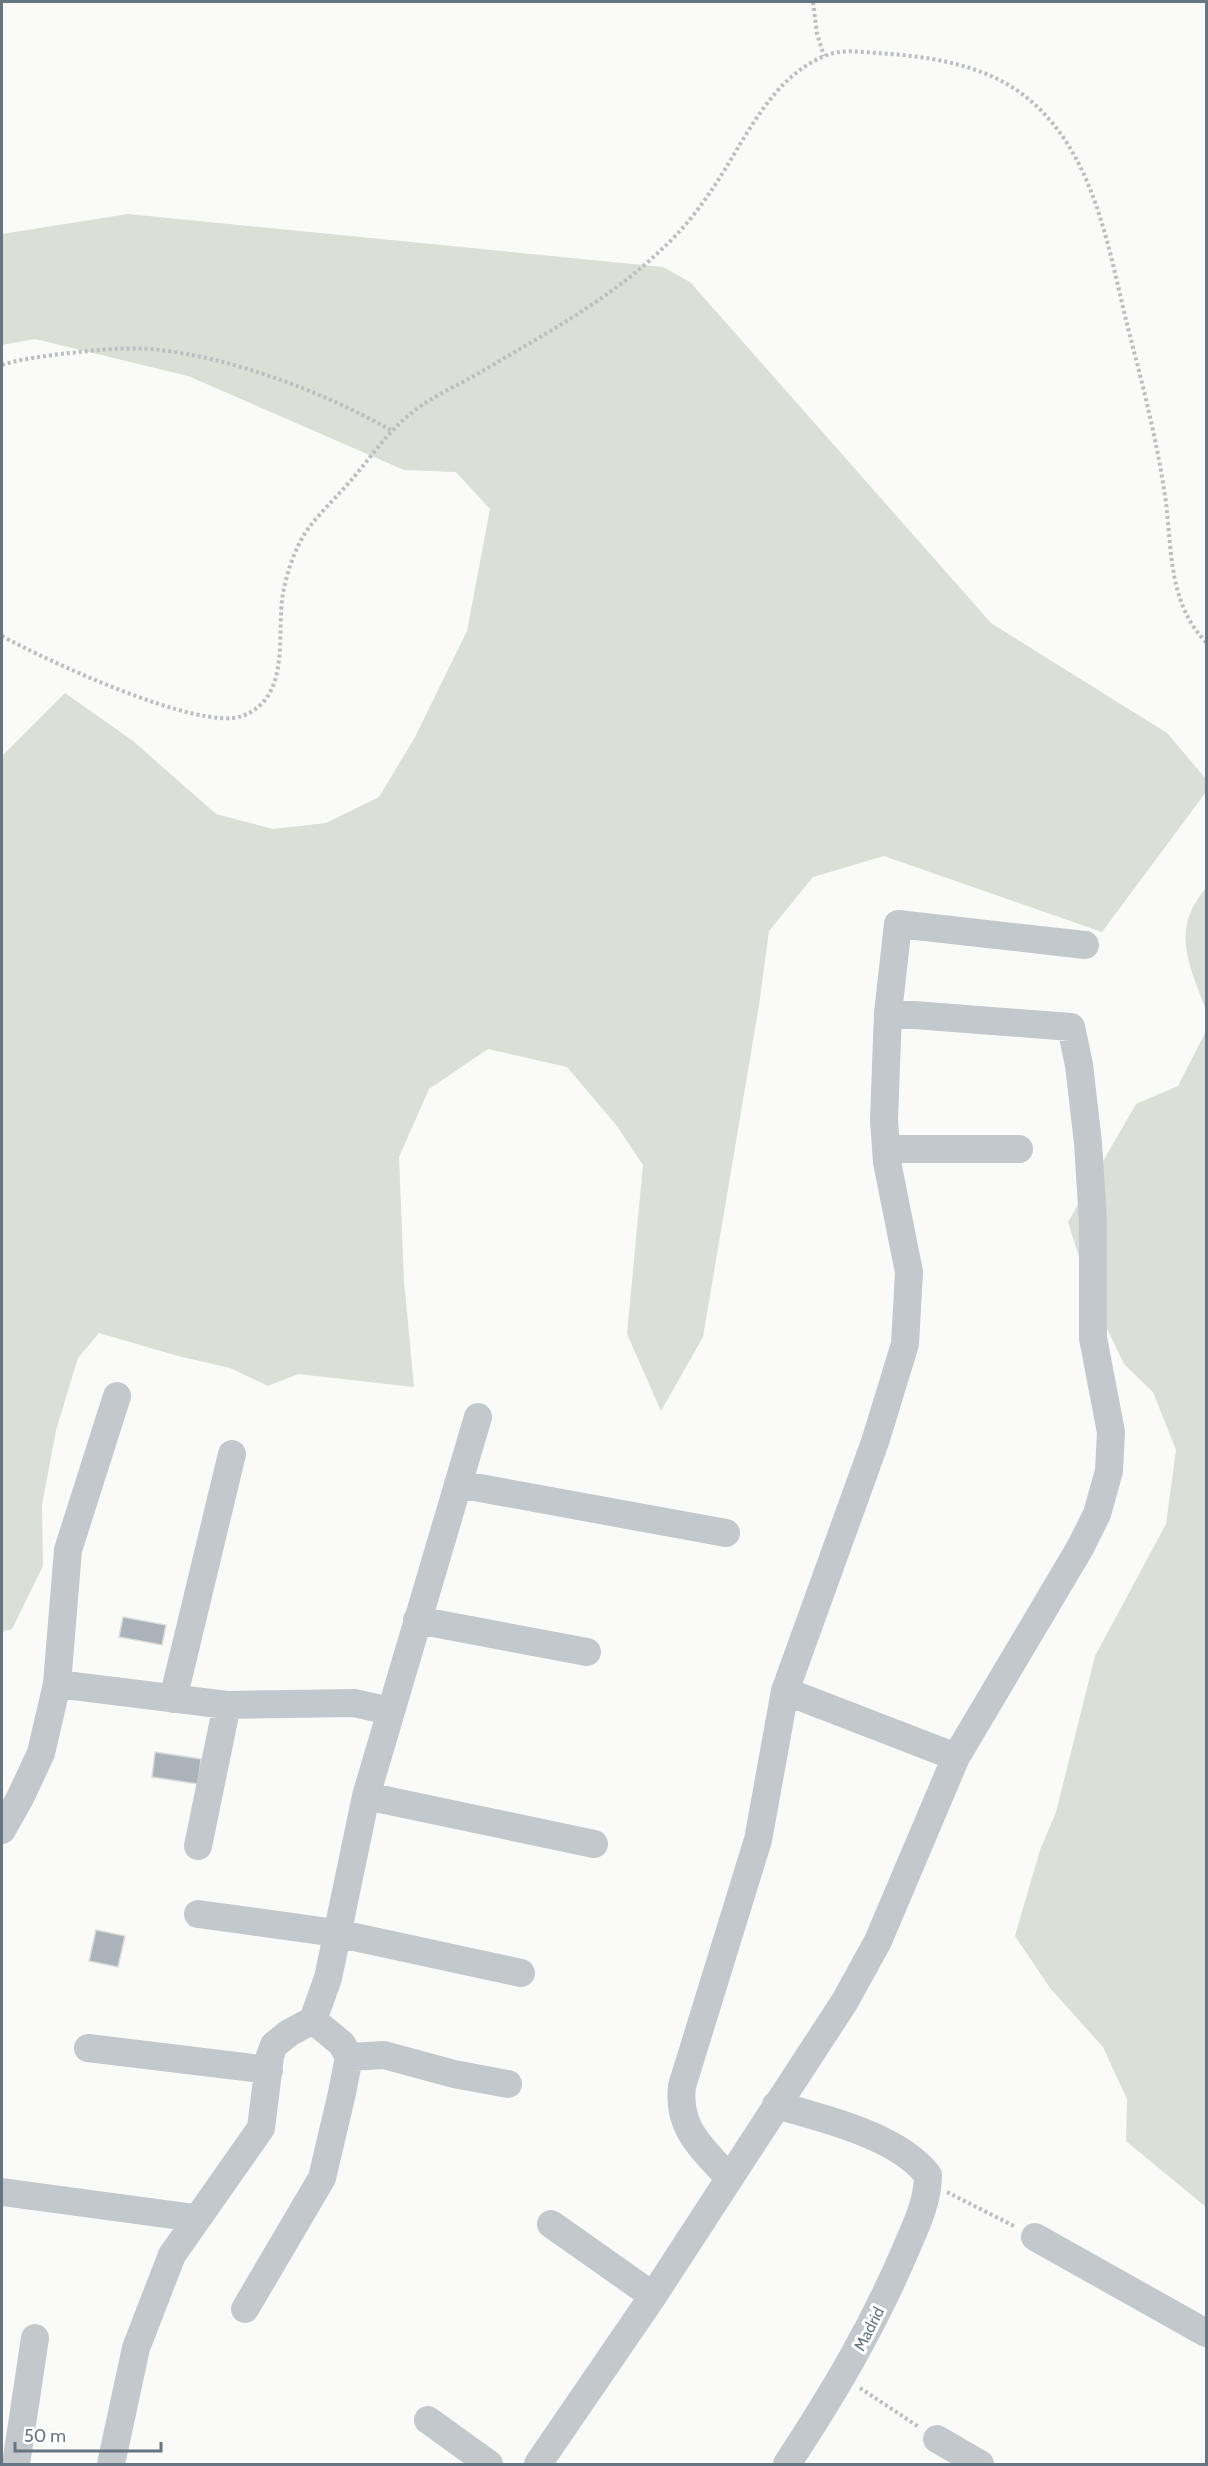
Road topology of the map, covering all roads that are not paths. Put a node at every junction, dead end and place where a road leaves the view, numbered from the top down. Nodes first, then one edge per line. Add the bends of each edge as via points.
1 (1085, 945) dead end
2 (888, 1013) junction
3 (886, 1149) junction
4 (1018, 1149) dead end
5 (117, 1396) dead end
6 (478, 1417) dead end
7 (232, 1454) dead end
8 (459, 1484) junction
9 (726, 1533) dead end
10 (417, 1620) junction
11 (587, 1652) dead end
12 (57, 1684) junction
13 (785, 1691) junction
14 (173, 1699) junction
15 (227, 1705) junction
16 (390, 1711) junction
17 (956, 1757) junction
18 (366, 1796) junction
19 (2, 1830) edge
20 (594, 1844) dead end
21 (198, 1846) dead end
22 (198, 1914) dead end
23 (336, 1933) junction
24 (521, 1973) dead end
25 (313, 2020) junction
26 (88, 2048) dead end
27 (349, 2057) junction
28 (269, 2070) junction
29 (508, 2084) dead end
30 (776, 2105) junction
31 (728, 2177) junction
32 (2, 2192) edge
33 (195, 2218) junction
34 (551, 2224) dead end
35 (1035, 2236) road end
36 (653, 2296) junction
37 (245, 2309) dead end
38 (1206, 2333) edge
39 (35, 2338) dead end
40 (428, 2420) dead end
41 (937, 2439) road end
42 (16, 2464) edge
43 (111, 2464) edge
44 (489, 2464) edge
45 (538, 2464) edge
46 (787, 2464) edge
47 (980, 2464) edge

1 - 2 street via 898,924
2 - 3 street
2 - 17 street via 1071,1027 1080,1065 1088,1143 1093,1338 1111,1432 1106,1491 1089,1533
3 - 4 street
3 - 13 street via 909,1272 904,1344 875,1442
5 - 12 street via 68,1550
6 - 8 street
7 - 14 street
8 - 9 street
8 - 10 street
10 - 11 street
10 - 16 street
12 - 14 street
12 - 19 street via 41,1753
13 - 17 street
13 - 31 street via 758,1840 681,2098 688,2130
14 - 15 street
15 - 16 street via 354,1703
15 - 21 street
16 - 18 street
17 - 30 street via 878,1941 845,2001
18 - 20 street
18 - 23 street
22 - 23 street
23 - 24 street
23 - 25 street via 328,1978
25 - 27 street via 342,2044
25 - 28 street via 274,2045
26 - 28 street
27 - 29 street via 384,2055
27 - 37 street via 322,2178
28 - 33 street via 261,2128
30 - 31 street
30 - 46 street, Madrid via 850,2128 892,2147 928,2175 916,2224 886,2296 843,2376
31 - 36 street
32 - 33 street
33 - 43 street via 172,2255 136,2348
34 - 36 street
35 - 38 street
36 - 45 street
39 - 42 street
40 - 44 street
41 - 47 street

